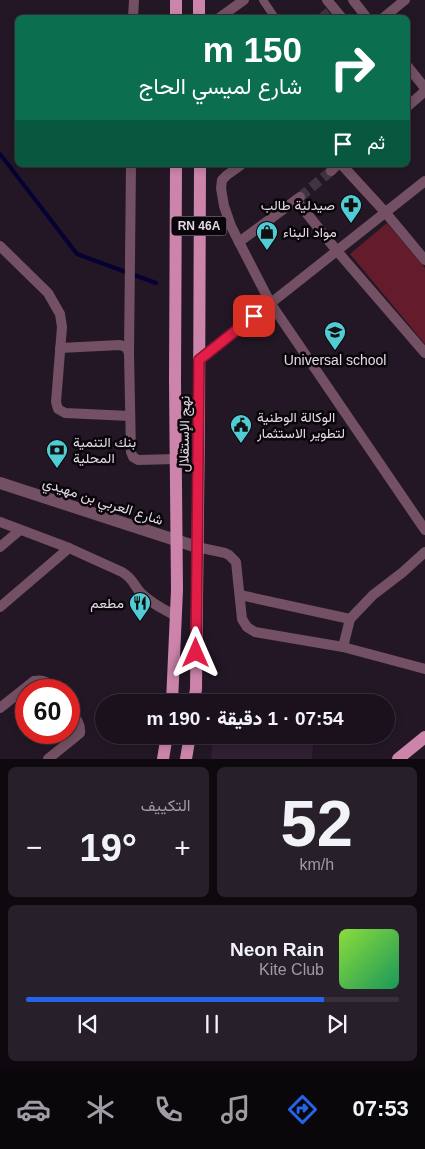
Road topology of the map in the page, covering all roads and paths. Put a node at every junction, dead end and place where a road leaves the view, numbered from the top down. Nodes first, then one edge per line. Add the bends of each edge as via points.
1 (134, 0) edge
2 (176, 0) edge
3 (199, 0) edge
4 (244, 0) edge
5 (263, 0) edge
6 (352, 0) edge
7 (404, 0) edge
8 (134, 15) edge
9 (176, 15) edge
10 (199, 15) edge
11 (223, 15) edge
12 (274, 15) edge
13 (364, 15) edge
14 (386, 15) edge
15 (410, 70) edge
16 (425, 90) edge
17 (410, 104) edge
18 (131, 167) edge
19 (176, 167) edge
20 (200, 167) edge
21 (238, 167) edge
22 (344, 167) edge
23 (425, 180) edge
24 (385, 212) junction
25 (239, 242) junction
26 (0, 246) edge
27 (337, 251) junction
28 (425, 260) edge
29 (271, 304) junction
30 (60, 348) junction
31 (129, 353) junction
32 (425, 354) edge
33 (199, 360) junction
34 (130, 416) junction
35 (175, 458) junction
36 (0, 484) edge
37 (0, 522) edge
38 (20, 530) junction
39 (425, 530) edge
40 (176, 541) junction
41 (0, 547) edge
42 (197, 547) junction
43 (69, 548) junction
44 (425, 552) edge
45 (240, 595) junction
46 (0, 607) edge
47 (176, 616) junction
48 (350, 619) junction
49 (343, 647) junction
50 (425, 669) edge
51 (172, 694) edge
52 (195, 694) edge
53 (15, 696) edge
54 (0, 708) edge
55 (425, 737) edge
56 (66, 744) edge
57 (166, 744) edge
58 (188, 744) edge
59 (48, 759) edge
60 (163, 759) edge
61 (186, 759) edge
62 (398, 759) edge

1 - 8 street
2 - 9 main road
3 - 10 main road
4 - 11 street
5 - 12 street
6 - 13 street
7 - 14 street
15 - 16 street
16 - 17 street
18 - 31 street
19 - 35 main road, نهج الإستقلال / RN 46A
20 - 33 main road, نهج الإستقلال / RN 46A
21 - 25 street via 222,180 221,188 224,206
22 - 24 street
23 - 24 street
24 - 27 street
24 - 28 street
25 - 27 street via 298,198
25 - 29 street
26 - 30 street via 48,293 60,314
27 - 29 street
27 - 32 street
29 - 33 street
29 - 39 street
30 - 31 street via 120,345
30 - 34 street via 58,409 64,413
31 - 34 street
33 - 42 main road, نهج الإستقلال / RN 46A
34 - 35 street via 130,452 133,457 138,460
35 - 40 main road, نهج الإستقلال / RN 46A
36 - 40 street, شارع العربي بن مهيدي
37 - 38 street
38 - 41 street
38 - 43 street
40 - 42 street, شارع العربي بن مهيدي
40 - 47 main road, نهج الإستقلال / RN 46A
42 - 45 street via 233,558
42 - 52 main road, نهج الإستقلال / RN 46A
43 - 46 street
43 - 47 street via 128,576 145,597
44 - 48 street via 373,595
45 - 48 street
45 - 49 street via 242,619 255,632
47 - 51 main road, نهج الإستقلال / RN 46A
48 - 49 street
49 - 50 street
53 - 54 street
55 - 62 main road
56 - 59 street
57 - 60 main road
58 - 61 main road

